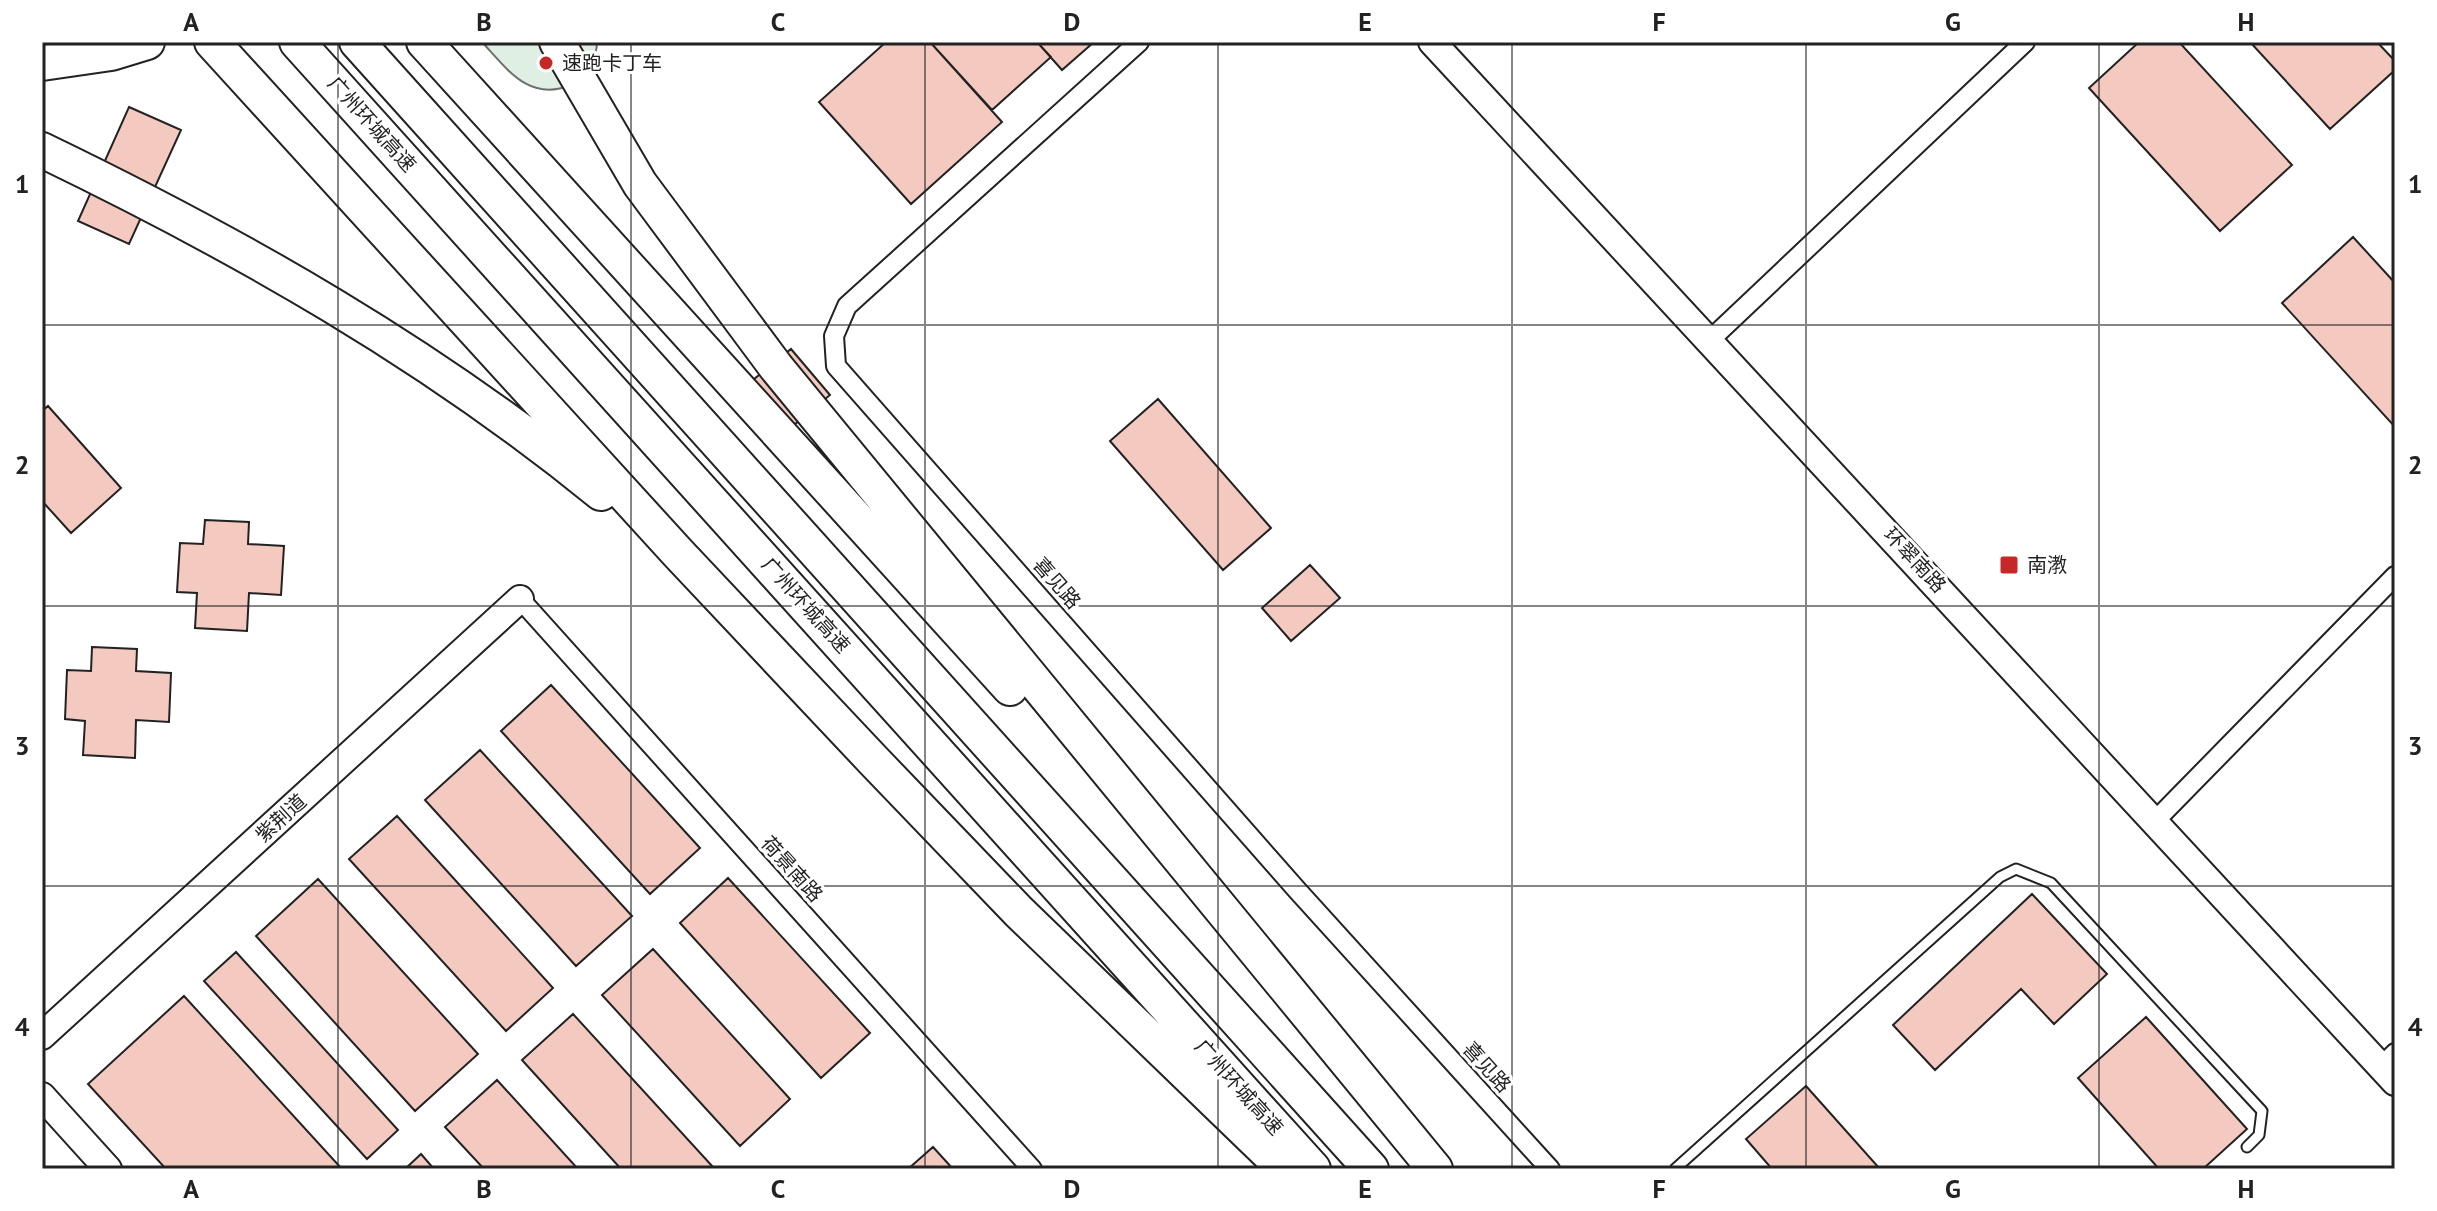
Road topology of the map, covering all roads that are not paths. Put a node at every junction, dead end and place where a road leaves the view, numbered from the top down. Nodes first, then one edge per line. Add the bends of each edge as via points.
1 (147, 42) edge
2 (212, 42) edge
3 (297, 42) edge
4 (357, 42) edge
5 (424, 42) edge
6 (557, 42) edge
7 (1139, 42) edge
8 (1432, 42) edge
9 (2025, 42) edge
10 (42, 63) edge
11 (42, 150) edge
12 (1710, 340) junction
13 (2395, 576) edge
14 (520, 599) joint
15 (749, 628) junction
16 (2156, 820) junction
17 (42, 1036) edge
18 (1337, 1051) junction
19 (2390, 1067) edge
20 (42, 1096) edge
21 (2247, 1147) dead end
22 (108, 1169) edge
23 (1032, 1169) edge
24 (1285, 1169) edge
25 (1313, 1169) edge
26 (1371, 1169) edge
27 (1435, 1169) edge
28 (1550, 1169) edge
29 (1675, 1169) edge

1 - 10 highway
2 - 15 highway
3 - 25 highway, 广州环城高速
4 - 26 highway
5 - 18 highway
6 - 18 highway via 640,184 776,367
7 - 28 street, 喜见路 via 847,306 834,336 836,366
8 - 12 street, 环翠南路
9 - 12 street
11 - 15 highway via 271,267 438,371 648,532
12 - 16 street, 环翠南路
13 - 16 street
14 - 17 street, 紫荆道
14 - 23 street, 荷景南路
15 - 24 highway via 1019,912
16 - 19 street, 环翠南路
18 - 27 highway
20 - 22 street
21 - 29 lane via 2259,1135 2262,1111 2051,883 2016,869 2000,877

